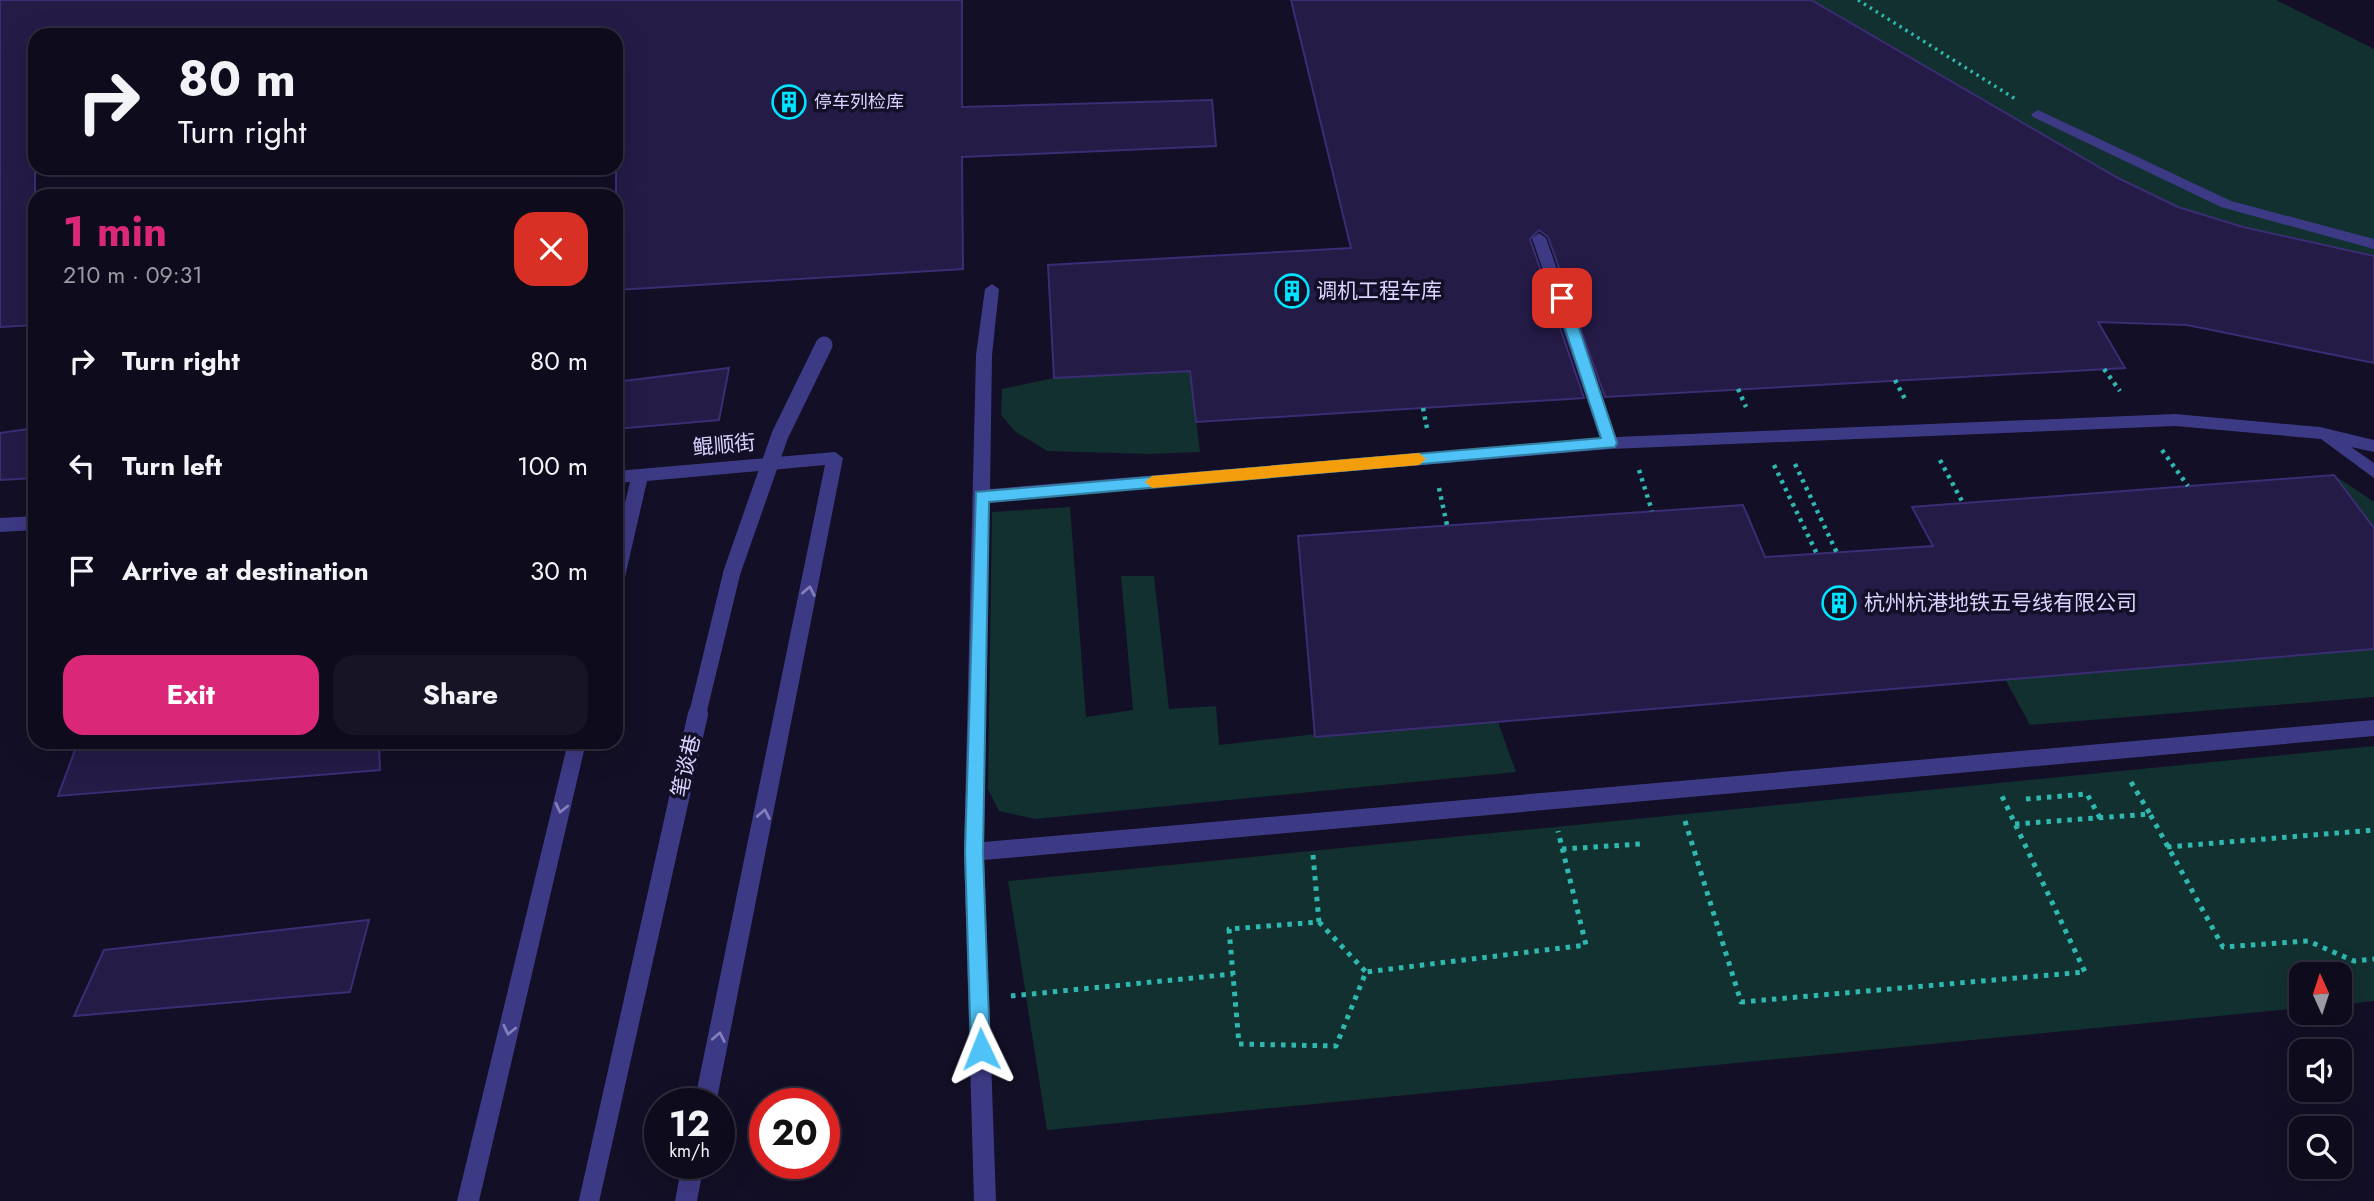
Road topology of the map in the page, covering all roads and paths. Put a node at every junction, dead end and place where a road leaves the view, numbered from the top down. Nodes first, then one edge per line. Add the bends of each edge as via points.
1 (1858, 0) edge
2 (2038, 114) joint
3 (1539, 238) dead end
4 (2374, 244) edge
5 (992, 289) dead end
6 (824, 345) dead end
7 (1738, 388) dead end
8 (1749, 412) dead end
9 (2320, 433) junction
10 (1610, 443) junction
11 (2374, 446) edge
12 (1772, 459) dead end
13 (1793, 460) dead end
14 (2374, 472) edge
15 (640, 476) junction
16 (623, 477) edge
17 (981, 496) junction
18 (28, 523) edge
19 (0, 525) edge
20 (623, 548) edge
21 (1837, 553) dead end
22 (1816, 554) dead end
23 (2374, 728) edge
24 (575, 749) edge
25 (1986, 763) junction
26 (1675, 790) junction
27 (2026, 799) dead end
28 (1550, 801) junction
29 (2100, 818) junction
30 (1309, 823) junction
31 (2015, 824) junction
32 (2374, 830) edge
33 (1641, 844) dead end
34 (2167, 847) junction
35 (1562, 849) junction
36 (974, 852) junction
37 (1319, 922) junction
38 (2374, 959) edge
39 (1366, 972) junction
40 (1233, 974) junction
41 (979, 999) junction
42 (708, 1088) edge
43 (690, 1179) edge
44 (468, 1201) edge
45 (589, 1201) edge
46 (686, 1201) edge
47 (985, 1201) edge

1 - 2 path
2 - 4 street via 2226,204
3 - 10 street
5 - 17 street via 984,355
6 - 45 street, 笔谈巷, bridge via 780,435 732,572
7 - 8 path
9 - 10 street via 2175,420
9 - 11 street
9 - 14 street
10 - 17 street
12 - 22 path
13 - 21 path
15 - 16 street, 鲲顺街
15 - 20 street
42 -> 15 street, 鲲顺街 via 835,458
17 - 36 street
18 - 19 street
23 - 25 street
24 -> 44 street
25 - 26 street
25 - 31 path
26 - 28 street
26 - 31 path via 1741,1002 2085,972
27 - 29 path via 2087,794
28 - 30 street
28 - 35 path
29 - 31 path
29 - 34 path via 2150,814
30 - 36 street
30 - 37 path
32 - 34 path
33 - 35 path
34 - 38 path via 2223,947 2308,941 2354,961
35 - 39 path via 1586,945
36 - 41 street
37 - 39 path
37 - 40 path via 1229,929
39 - 40 path via 1336,1046 1239,1044
40 - 41 path
41 - 47 street
43 - 46 street

